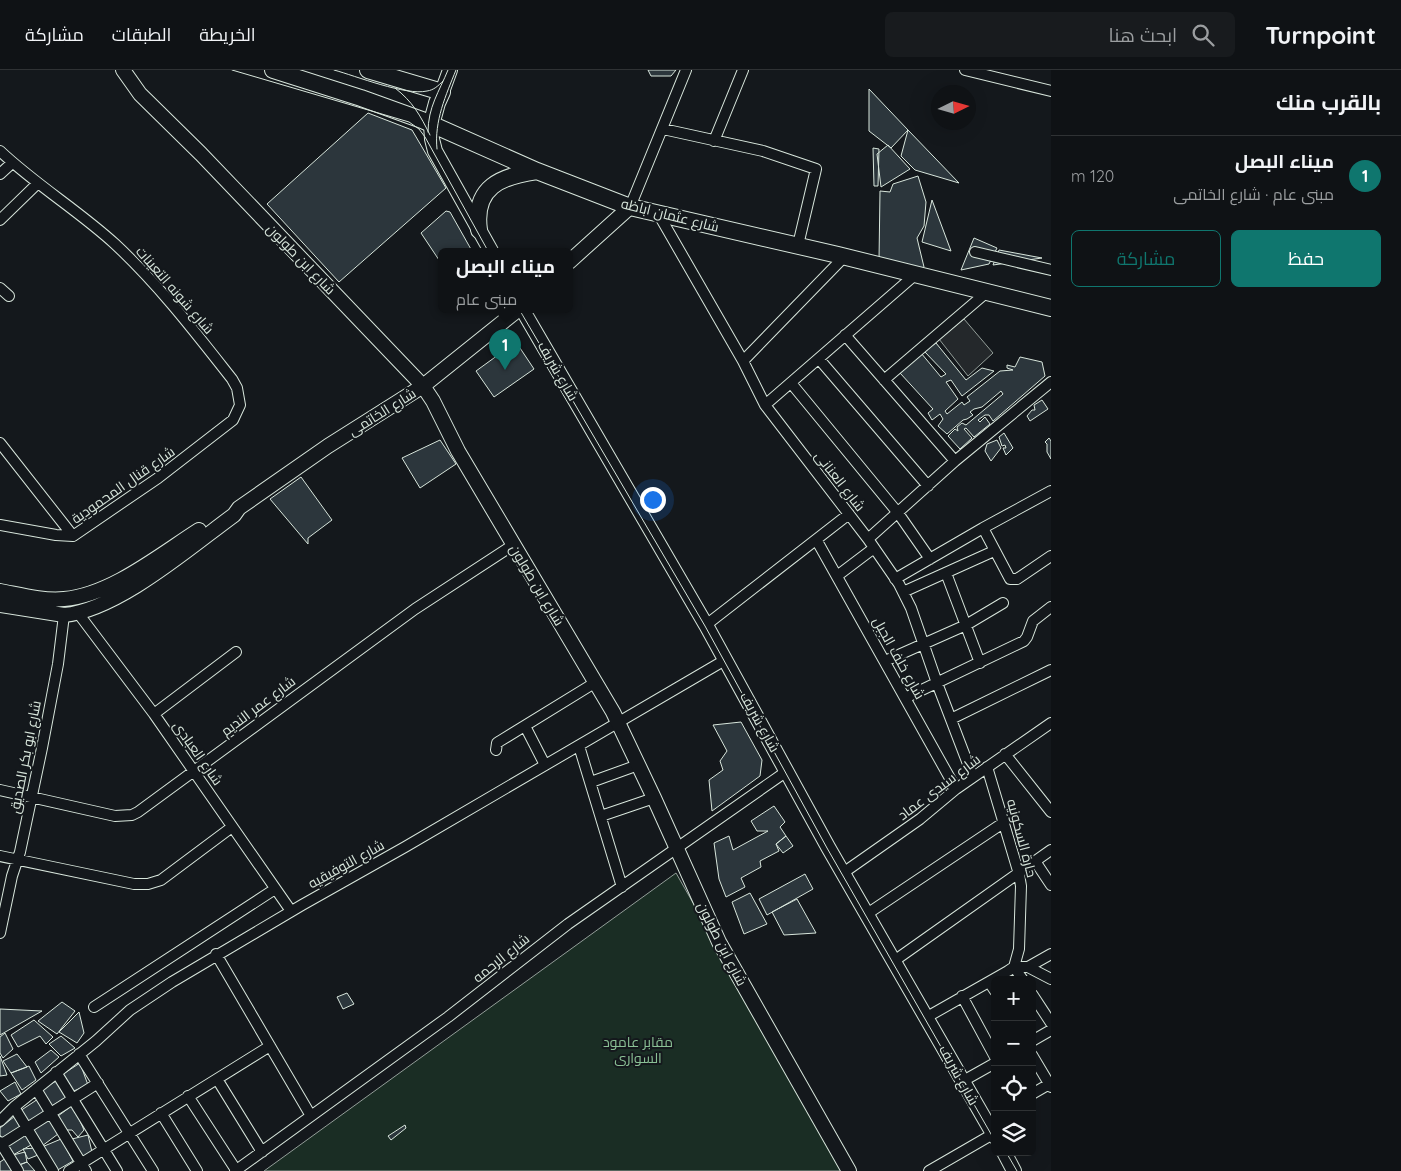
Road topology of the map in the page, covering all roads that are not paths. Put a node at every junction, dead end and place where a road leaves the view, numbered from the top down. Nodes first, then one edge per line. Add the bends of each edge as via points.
1 (123, 70) edge
2 (273, 70) edge
3 (368, 70) edge
4 (450, 70) edge
5 (686, 70) edge
6 (742, 70) edge
7 (965, 70) edge
8 (1051, 91) edge
9 (442, 92) junction
10 (431, 125) junction
11 (663, 129) junction
12 (714, 141) junction
13 (0, 151) edge
14 (12, 163) junction
15 (537, 171) junction
16 (0, 174) edge
17 (38, 184) junction
18 (630, 207) junction
19 (659, 215) junction
20 (0, 220) edge
21 (479, 230) junction
22 (798, 246) junction
23 (489, 248) edge
24 (974, 252) dead end
25 (845, 256) junction
26 (573, 258) edge
27 (1051, 270) edge
28 (916, 274) junction
29 (0, 288) edge
30 (987, 292) junction
31 (9, 296) dead end
32 (1051, 308) edge
33 (515, 313) edge
34 (522, 313) edge
35 (845, 335) junction
36 (819, 360) junction
37 (743, 361) junction
38 (884, 380) junction
39 (791, 382) junction
40 (1051, 382) edge
41 (423, 386) junction
42 (240, 405) joint
43 (765, 405) junction
44 (0, 443) edge
45 (956, 462) junction
46 (928, 486) junction
47 (1051, 491) edge
48 (239, 508) junction
49 (898, 512) junction
50 (849, 514) junction
51 (0, 525) edge
52 (983, 528) junction
53 (73, 536) junction
54 (817, 540) junction
55 (871, 543) junction
56 (514, 545) junction
57 (994, 551) junction
58 (1048, 558) edge
59 (930, 559) junction
60 (1051, 570) edge
61 (946, 573) junction
62 (837, 576) junction
63 (895, 579) junction
64 (0, 591) edge
65 (903, 592) junction
66 (1003, 603) dead end
67 (0, 605) edge
68 (1051, 607) edge
69 (78, 613) junction
70 (64, 615) junction
71 (706, 625) junction
72 (966, 625) junction
73 (923, 645) junction
74 (236, 652) dead end
75 (725, 660) junction
76 (884, 661) junction
77 (980, 663) junction
78 (1051, 670) edge
79 (596, 682) junction
80 (936, 682) junction
81 (905, 698) junction
82 (154, 714) junction
83 (951, 719) junction
84 (619, 723) junction
85 (1051, 723) edge
86 (525, 726) junction
87 (579, 746) junction
88 (496, 750) dead end
89 (1005, 754) junction
90 (545, 765) junction
91 (638, 765) junction
92 (988, 767) junction
93 (787, 771) junction
94 (194, 772) junction
95 (973, 777) junction
96 (591, 782) junction
97 (956, 789) junction
98 (0, 790) edge
99 (32, 797) junction
100 (654, 798) junction
101 (1049, 805) edge
102 (601, 816) junction
103 (1003, 823) junction
104 (232, 827) junction
105 (676, 849) junction
106 (1051, 850) edge
107 (0, 856) edge
108 (16, 860) junction
109 (1035, 861) junction
110 (843, 873) junction
111 (1019, 874) junction
112 (1051, 885) edge
113 (622, 887) junction
114 (275, 889) junction
115 (291, 911) junction
116 (867, 914) junction
117 (0, 933) edge
118 (216, 954) junction
119 (1051, 954) edge
120 (894, 961) junction
121 (1014, 967) junction
122 (1028, 967) junction
123 (1004, 976) edge
124 (1020, 976) edge
125 (1051, 979) edge
126 (991, 986) edge
127 (962, 996) junction
128 (1036, 1000) edge
129 (94, 1007) dead end
130 (927, 1017) junction
131 (1051, 1023) edge
132 (1051, 1030) edge
133 (1036, 1039) edge
134 (270, 1046) junction
135 (991, 1050) edge
136 (79, 1054) junction
137 (1036, 1061) edge
138 (991, 1065) edge
139 (56, 1072) junction
140 (217, 1079) junction
141 (963, 1081) junction
142 (98, 1083) junction
143 (1050, 1084) edge
144 (36, 1089) junction
145 (1036, 1092) edge
146 (188, 1096) junction
147 (72, 1099) junction
148 (14, 1107) junction
149 (50, 1113) junction
150 (160, 1113) junction
151 (311, 1116) junction
152 (990, 1118) edge
153 (0, 1121) edge
154 (27, 1128) junction
155 (129, 1133) junction
156 (991, 1138) edge
157 (1, 1143) edge
158 (103, 1149) junction
159 (262, 1152) junction
160 (1006, 1156) edge
161 (83, 1167) edge
162 (18, 1171) edge
163 (53, 1171) edge
164 (69, 1171) edge
165 (117, 1171) edge
166 (153, 1171) edge
167 (197, 1171) edge
168 (236, 1171) edge
169 (849, 1171) edge
170 (929, 1171) edge
171 (1014, 1171) edge

1 - 41 main road, شارع ابن طولون via 140,94
2 - 10 main road, شارع عثمان اباظه via 362,98
3 - 9 main road
4 - 9 main road
5 - 11 street
6 - 12 street
7 - 8 street
9 - 10 main road
10 - 15 main road, شارع عثمان اباظه
10 - 21 main road via 435,151
11 - 12 street
11 - 18 street
12 - 22 street via 763,151 816,169
13 - 14 street, شارع شونه التعينات
14 - 16 street
14 - 17 street, شارع شونه التعينات
15 - 18 main road, شارع عثمان اباظه
15 - 21 main road via 497,181 488,190 478,212
17 - 20 street
17 - 42 street, شارع شونه التعينات via 113,242 152,280 232,379 240,396
18 - 19 main road, شارع عثمان اباظه
18 - 26 main road
19 - 22 main road, شارع عثمان اباظه
19 - 37 street, شارع العنانى
21 - 23 main road
22 - 25 main road, شارع عثمان اباظه
24 - 27 street
25 - 28 main road, شارع عثمان اباظه
25 - 37 street
28 - 30 main road, شارع عثمان اباظه
28 - 35 street
29 - 31 street
30 - 32 main road, شارع عثمان اباظه
30 - 38 street
33 - 41 main road, شارع الخاتمى
34 - 71 main road, شارع شريف
35 - 36 street
35 - 38 street
36 - 39 street
36 - 46 street
37 - 43 street, شارع العنانى
38 - 45 street
39 - 43 street
39 - 49 street
40 - 45 street
41 - 48 main road, شارع الخاتمى
41 - 56 main road, شارع ابن طولون
42 - 53 street, شارع قنال المحمودية via 233,420 192,454
43 - 50 street, شارع العنانى
44 - 53 street
45 - 46 street
46 - 49 street
47 - 52 street
48 - 64 main road, شارع الخاتمى via 228,511 103,590 64,600
48 - 69 main road, شارع الخاتمى via 234,515 125,593
49 - 55 street
49 - 59 street
50 - 54 street
50 - 55 street, شارع العنانى
51 - 53 street, شارع قنال المحمودية
52 - 57 street
52 - 59 street
54 - 62 street, شارع خلف الجبل
54 - 71 street
55 - 62 street
55 - 63 street, شارع العنانى
56 - 79 main road, شارع ابن طولون
56 - 94 street, شارع عمر النديم via 408,614
57 - 58 street via 1013,580
57 - 61 street
58 - 60 street
59 - 63 street
61 - 65 street
61 - 72 street
62 - 76 street, شارع خلف الجبل
63 - 65 street, شارع العنانى
65 - 73 street, شارع العنانى
66 - 72 street
67 - 70 main road, شارع الخاتمى
68 - 77 street via 1033,621 1024,641
69 - 70 main road, شارع الخاتمى
69 - 82 street, شارع العبادى
70 - 99 street, شارع ابو بكر الصديق via 58,664
71 - 75 main road, شارع شريف
72 - 73 street
72 - 77 street
73 - 76 street
73 - 80 street, شارع العنانى
74 - 82 street
75 - 84 street, شارع التوفيقيه
75 - 93 main road, شارع شريف
76 - 81 street, شارع خلف الجبل
77 - 80 street
78 - 83 street
79 - 84 main road, شارع ابن طولون
79 - 86 street
80 - 81 street
80 - 83 street, شارع العنانى
81 - 97 street, شارع خلف الجبل
82 - 94 street, شارع العبادى
83 - 95 street, شارع العنانى
84 - 87 street, شارع التوفيقيه
84 - 91 main road, شارع ابن طولون
85 - 89 street, شارع سيدى عماد
86 - 88 street via 497,744
86 - 90 street
87 - 90 street, شارع التوفيقيه
87 - 96 street
89 - 92 street, شارع سيدى عماد
89 - 101 street
90 - 115 street, شارع التوفيقيه
91 - 96 street
91 - 100 main road, شارع ابن طولون
92 - 95 street, شارع سيدى عماد
92 - 103 street, حارة السكونيه
93 - 105 street, شارع الرحمه
93 - 110 main road, شارع شريف
94 - 99 street, شارع عمر النديم via 132,815 115,816
94 - 104 street, شارع العبادى
95 - 97 street, شارع سيدى عماد
96 - 102 street
97 - 110 street, شارع سيدى عماد via 920,819
98 - 99 street, شارع عمر النديم
99 - 108 street, شارع ابو بكر الصديق
100 - 102 street
100 - 105 main road, شارع ابن طولون
102 - 113 street
103 - 111 street, حارة السكونيه
103 - 116 street
104 - 108 street via 160,880 148,884 134,884
104 - 114 street, شارع العبادى
105 - 113 street, شارع الرحمه
105 - 169 main road, شارع ابن طولون via 719,942
106 - 109 street
107 - 108 street
108 - 117 street, شارع ابو بكر الصديق
109 - 111 street
109 - 112 street
110 - 116 main road, شارع شريف
111 - 120 street
111 - 121 street, حارة السكونيه via 1019,949
113 - 151 street, شارع الرحمه
114 - 115 street, شارع العبادى
114 - 129 street
115 - 118 street, شارع التوفيقيه
116 - 120 main road, شارع شريف
118 - 134 street
118 - 136 street, شارع التوفيقيه via 130,1010
119 - 122 street
120 - 130 main road, شارع شريف
121 - 122 street
121 - 123 street
121 - 124 street
122 - 125 street
126 - 127 street
127 - 130 street
127 - 135 street
128 - 131 street
130 - 141 main road, شارع شريف
132 - 133 street
134 - 140 street
134 - 151 street
136 - 139 street, شارع التوفيقيه
136 - 142 street
137 - 143 street
138 - 141 street
139 - 144 street, شارع التوفيقيه
139 - 147 street
140 - 146 street
140 - 159 street
141 - 152 main road, شارع شريف
142 - 147 street
142 - 155 street
143 - 145 street
144 - 148 street, شارع التوفيقيه
144 - 149 street
146 - 150 street
146 - 168 street
147 - 149 street
147 - 158 street
148 - 153 street, شارع التوفيقيه
148 - 154 street
149 - 154 street
149 - 161 street
150 - 155 street
150 - 167 street
151 - 159 street, شارع الرحمه
154 - 157 street
154 - 163 street
155 - 158 street
155 - 166 street
156 - 170 street
157 - 162 street
158 - 161 street
158 - 165 street
159 - 168 street, شارع الرحمه
160 - 171 main road
161 - 164 street

